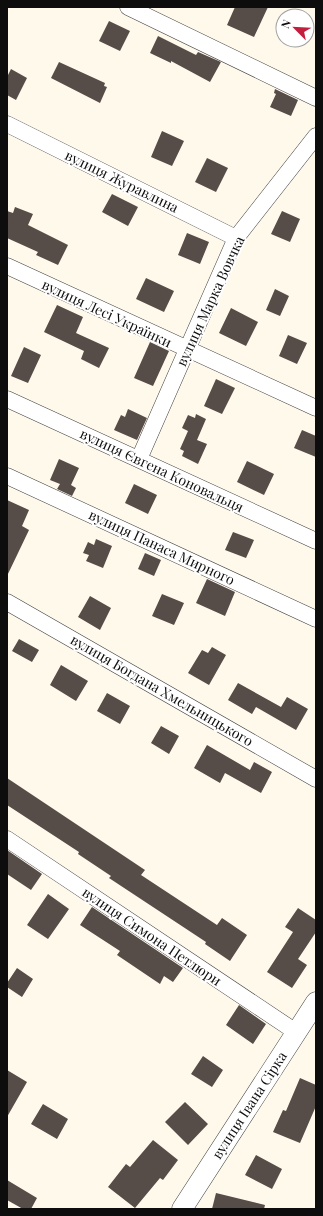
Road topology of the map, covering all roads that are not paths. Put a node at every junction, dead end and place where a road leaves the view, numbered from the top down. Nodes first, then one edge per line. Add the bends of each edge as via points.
1 (128, 7) edge
2 (316, 98) edge
3 (7, 124) edge
4 (316, 136) edge
5 (236, 238) junction
6 (7, 266) edge
7 (186, 350) junction
8 (7, 399) edge
9 (316, 408) edge
10 (139, 459) junction
11 (7, 476) edge
12 (316, 541) edge
13 (7, 602) edge
14 (316, 618) edge
15 (316, 779) edge
16 (7, 839) edge
17 (316, 1002) edge
18 (296, 1032) junction
19 (182, 1209) edge

1 - 2 street
3 - 5 street, вулиця Журавлина
4 - 5 street, вулиця Марка Вовчка
5 - 7 street, вулиця Марка Вовчка
6 - 7 street, вулиця Лесі Українки
7 - 9 street, вулиця Лесі Українки
7 - 10 street, вулиця Марка Вовчка
8 - 10 street, вулиця Євгена Коновальця
10 - 12 street, вулиця Євгена Коновальця
11 - 14 street, вулиця Панаса Мирного
13 - 15 street, вулиця Богдана Хмельницького
16 - 18 street, вулиця Симона Петлюри
17 - 18 street, вулиця Івана Сірка
18 - 19 street, вулиця Івана Сірка

